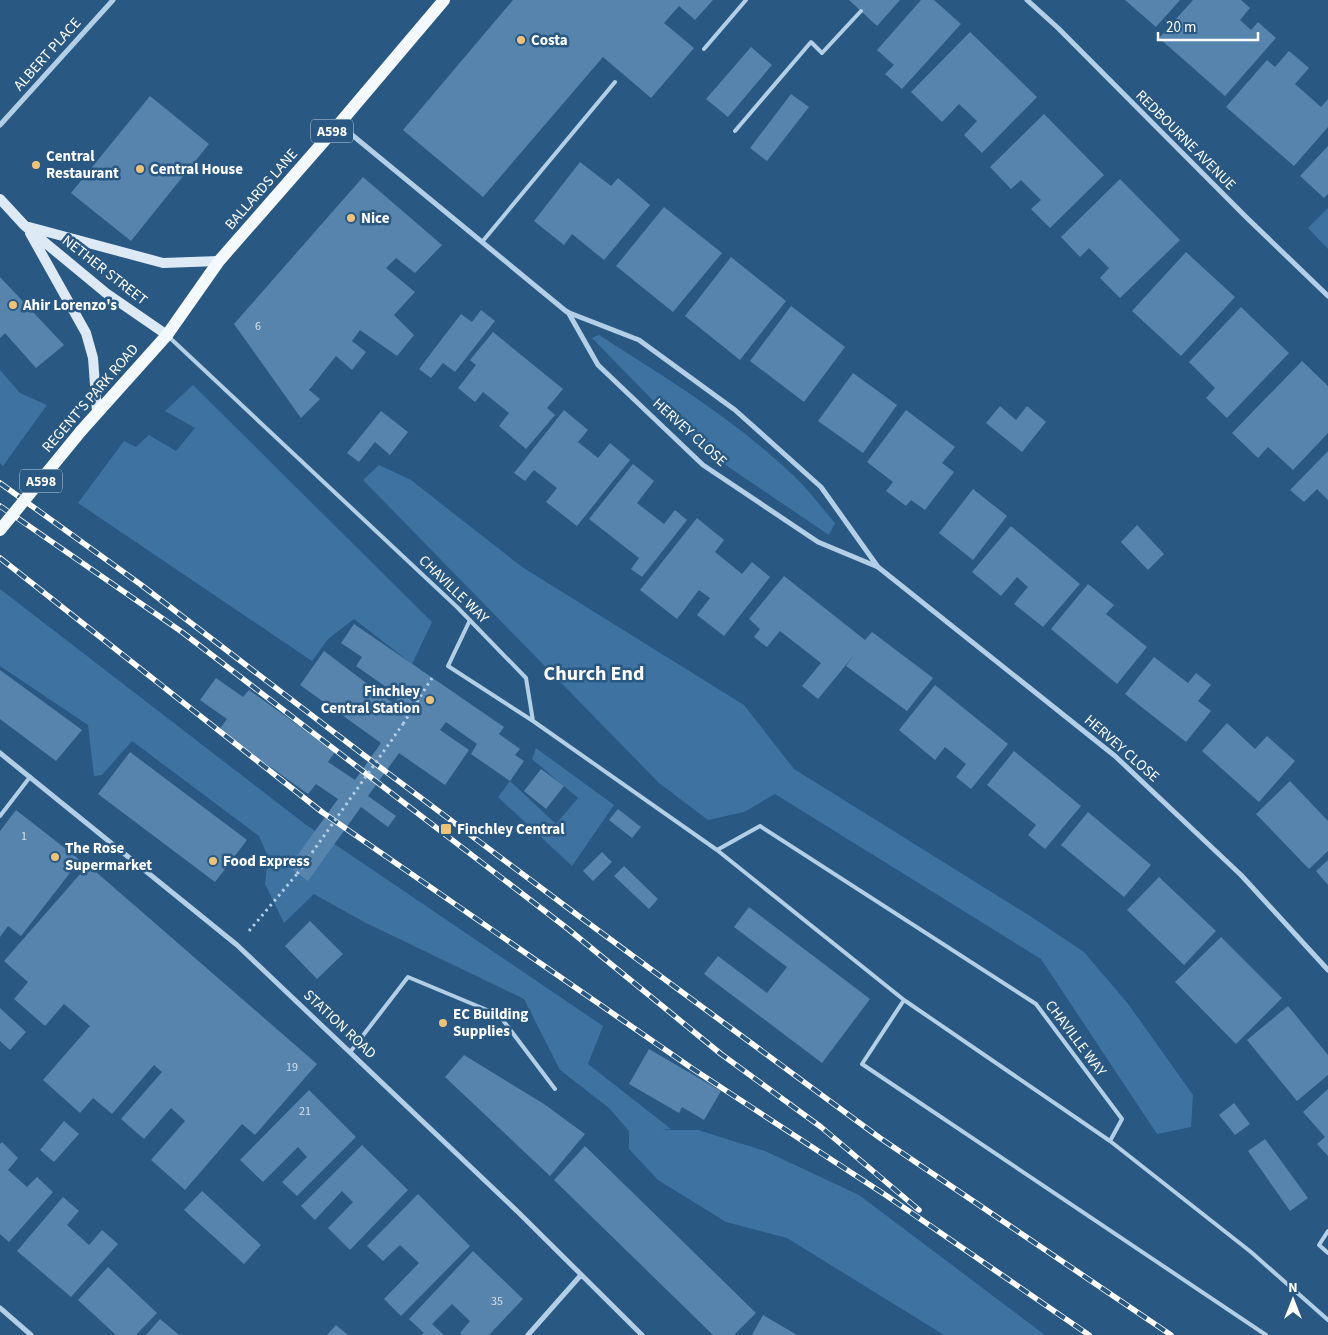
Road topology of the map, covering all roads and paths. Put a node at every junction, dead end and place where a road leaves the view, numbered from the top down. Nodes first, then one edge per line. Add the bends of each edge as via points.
1 (113, 0) edge
2 (444, 0) edge
3 (746, 0) edge
4 (1027, 0) edge
5 (861, 11) dead end
6 (704, 49) dead end
7 (615, 82) dead end
8 (338, 124) junction
9 (0, 125) edge
10 (735, 131) dead end
11 (0, 199) edge
12 (25, 226) junction
13 (482, 242) junction
14 (219, 261) junction
15 (1328, 296) edge
16 (567, 312) junction
17 (167, 335) junction
18 (97, 412) junction
19 (0, 530) edge
20 (878, 567) junction
21 (470, 620) junction
22 (432, 671) dead end
23 (533, 721) junction
24 (0, 753) edge
25 (30, 777) junction
26 (0, 816) edge
27 (717, 850) junction
28 (238, 945) junction
29 (1328, 970) edge
30 (904, 1000) junction
31 (351, 1051) junction
32 (556, 1089) dead end
33 (1110, 1141) junction
34 (1328, 1231) edge
35 (1328, 1253) edge
36 (581, 1275) junction
37 (0, 1308) edge
38 (1328, 1320) edge
39 (31, 1335) edge
40 (528, 1335) edge
41 (642, 1335) edge
42 (1266, 1335) edge

1 - 9 street, ALBERT PLACE
2 - 8 main road, BALLARDS LANE / A598
3 - 6 lane
4 - 15 street, REDBOURNE AVENUE
5 - 10 lane via 822,53 811,42
7 - 13 lane
8 - 13 street, HERVEY CLOSE
8 - 14 main road, BALLARDS LANE / A598
11 - 12 main road, NETHER STREET
12 - 14 main road via 163,264
12 - 17 main road, NETHER STREET via 106,293
12 - 18 main road, NETHER STREET via 86,333
13 - 16 street, HERVEY CLOSE
14 - 17 main road, BALLARDS LANE / A598
16 - 20 street, HERVEY CLOSE via 639,340 735,410 821,487
16 - 20 street, HERVEY CLOSE via 598,365 703,465 818,542
17 - 18 main road, REGENT'S PARK ROAD / A598
17 - 21 lane, CHAVILLE WAY
18 - 19 main road, REGENT'S PARK ROAD / A598, bridge
20 - 29 street, HERVEY CLOSE via 1115,756 1241,875
21 - 23 lane, CHAVILLE WAY via 526,678
21 - 23 lane via 448,666
22 - 28 path, bridge via 432,678 402,724 297,874
23 - 27 lane
24 - 25 street, STATION ROAD
25 - 26 lane
25 - 28 street, STATION ROAD
27 - 30 lane
27 - 33 lane, CHAVILLE WAY via 760,826 1036,1004 1122,1119
28 - 31 street, STATION ROAD
30 - 33 lane
30 - 42 lane via 862,1064
31 - 32 lane via 408,978 499,1015
31 - 36 street, STATION ROAD
33 - 38 lane via 1251,1252
34 - 35 lane via 1320,1245
36 - 40 street
36 - 41 street, STATION ROAD
37 - 39 street

